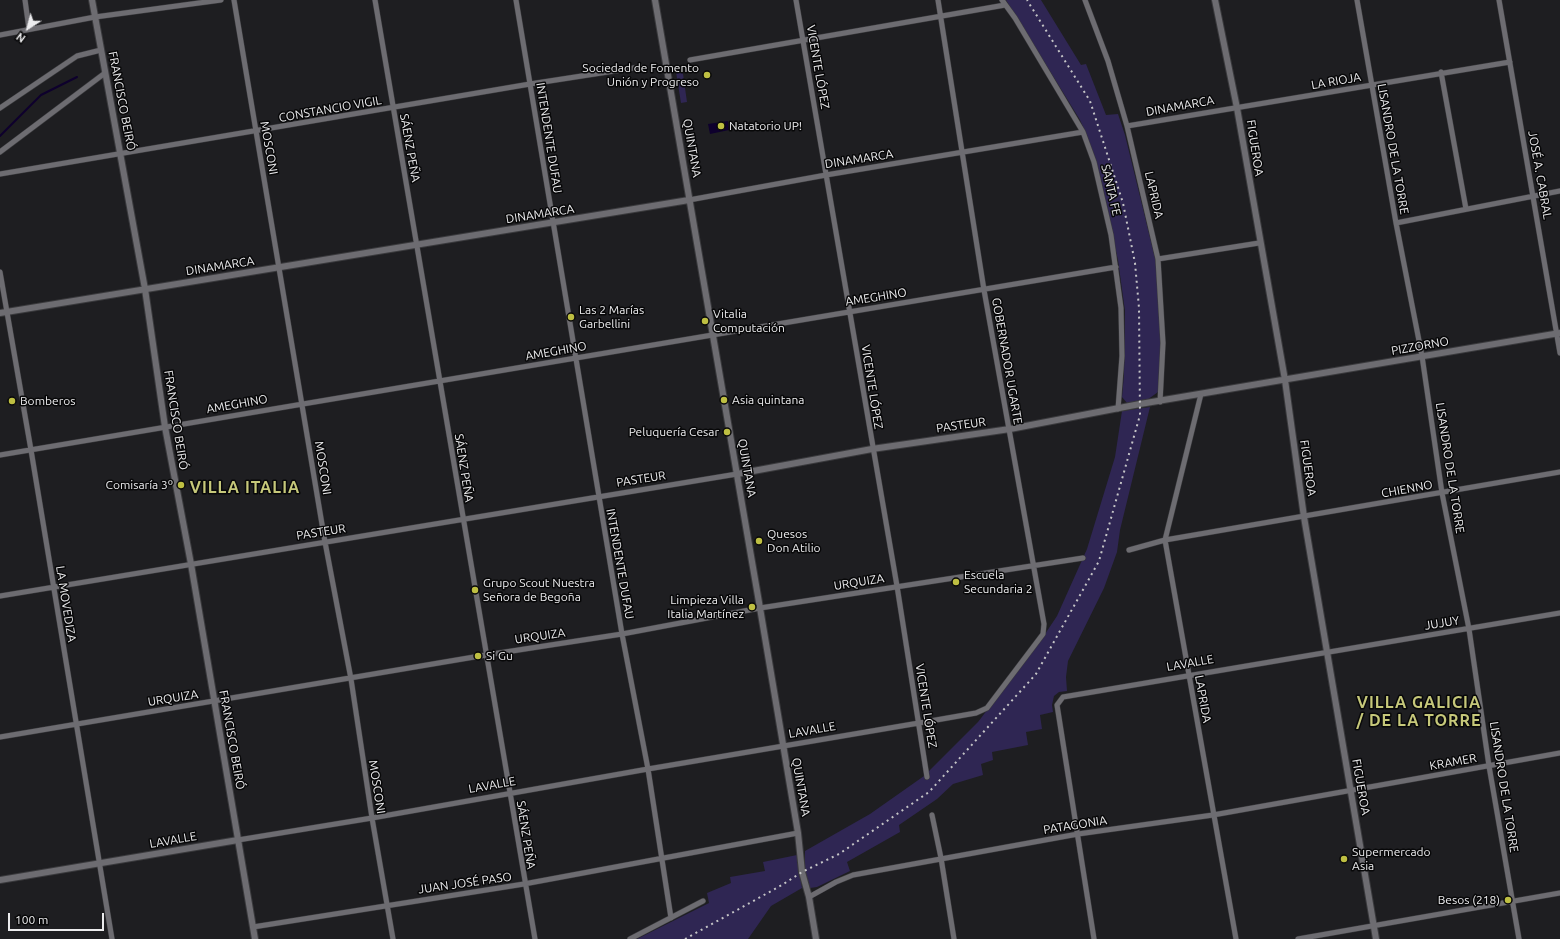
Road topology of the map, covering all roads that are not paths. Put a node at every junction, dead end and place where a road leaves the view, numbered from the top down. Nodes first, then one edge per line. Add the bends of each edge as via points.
1 (25, 0) edge
2 (92, 0) edge
3 (221, 0) edge
4 (234, 0) edge
5 (375, 0) edge
6 (516, 0) edge
7 (655, 0) edge
8 (796, 0) edge
9 (938, 0) edge
10 (1002, 0) edge
11 (1085, 0) edge
12 (1215, 0) edge
13 (1357, 0) edge
14 (1499, 0) edge
15 (1005, 5) junction
16 (95, 17) junction
17 (940, 17) junction
18 (29, 29) junction
19 (0, 35) edge
20 (803, 39) junction
21 (101, 50) junction
22 (690, 60) dead end
23 (1510, 62) junction
24 (640, 67) dead end
25 (1441, 72) junction
26 (105, 73) junction
27 (530, 84) junction
28 (1372, 85) junction
29 (0, 108) edge
30 (393, 108) junction
31 (1237, 108) junction
32 (1128, 126) junction
33 (256, 132) junction
34 (1083, 132) junction
35 (0, 152) edge
36 (963, 153) junction
37 (121, 154) junction
38 (0, 174) edge
39 (826, 175) junction
40 (1560, 191) edge
41 (1533, 195) junction
42 (689, 200) junction
43 (1466, 209) junction
44 (552, 223) junction
45 (1396, 223) junction
46 (1259, 243) junction
47 (416, 245) junction
48 (1158, 259) junction
49 (279, 267) junction
50 (1116, 267) junction
51 (0, 272) edge
52 (145, 289) junction
53 (984, 290) junction
54 (850, 311) junction
55 (8, 312) junction
56 (0, 313) edge
57 (1558, 333) edge
58 (712, 335) junction
59 (1560, 353) edge
60 (1422, 356) junction
61 (576, 358) junction
62 (1285, 380) junction
63 (440, 381) junction
64 (1201, 394) junction
65 (1160, 402) junction
66 (302, 403) junction
67 (1118, 409) junction
68 (165, 427) junction
69 (1010, 430) junction
70 (872, 449) junction
71 (31, 450) junction
72 (0, 455) edge
73 (1560, 472) edge
74 (737, 474) junction
75 (1442, 494) junction
76 (599, 497) junction
77 (1304, 517) junction
78 (463, 520) junction
79 (1165, 540) junction
80 (325, 542) junction
81 (1129, 550) dead end
82 (1083, 558) dead end
83 (191, 564) junction
84 (1033, 566) junction
85 (897, 586) junction
86 (54, 587) junction
87 (0, 596) edge
88 (760, 608) junction
89 (1560, 613) edge
90 (1469, 629) junction
91 (622, 634) junction
92 (1327, 651) junction
93 (486, 654) junction
94 (1188, 675) junction
95 (351, 679) junction
96 (214, 702) junction
97 (987, 708) joint
98 (919, 723) junction
99 (76, 724) junction
100 (0, 737) edge
101 (783, 746) junction
102 (1560, 753) edge
103 (1489, 766) junction
104 (648, 768) junction
105 (927, 777) dead end
106 (1350, 790) junction
107 (510, 793) junction
108 (932, 815) dead end
109 (1213, 815) junction
110 (372, 818) junction
111 (798, 833) junction
112 (1078, 834) junction
113 (238, 840) junction
114 (662, 857) junction
115 (941, 858) junction
116 (99, 863) junction
117 (0, 880) edge
118 (524, 884) junction
119 (1560, 893) edge
120 (809, 897) junction
121 (703, 901) dead end
122 (1513, 901) junction
123 (388, 904) junction
124 (671, 918) junction
125 (1373, 926) junction
126 (253, 927) junction
127 (112, 939) edge
128 (255, 939) edge
129 (393, 939) edge
130 (535, 939) edge
131 (630, 939) edge
132 (816, 939) edge
133 (954, 939) edge
134 (1094, 939) edge
135 (1236, 939) edge
136 (1298, 939) edge
137 (1376, 939) edge
138 (1519, 939) edge

1 - 18 street
2 - 16 street, FRANCISCO BEIRÓ
3 - 16 street
4 - 33 street, MOSCONI
5 - 30 street, SÁENZ PEÑA
6 - 27 street, INTENDENTE DUFAU
7 - 42 street, QUINTANA
8 - 20 street, VICENTE LÓPEZ
9 - 17 street, GOBERNADOR UGARTE
10 - 15 street, SANTA FE
11 - 32 street, LAPRIDA via 1108,61
12 - 31 street, FIGUEROA
13 - 28 street, LISANDRO DE LA TORRE
14 - 23 street, JOSÉ A. CABRAL
15 - 17 street
15 - 34 street, SANTA FE
16 - 18 street
16 - 21 street, FRANCISCO BEIRÓ
17 - 20 street
17 - 36 street, GOBERNADOR UGARTE
18 - 19 street
20 - 22 street
20 - 39 street, VICENTE LÓPEZ
21 - 26 street, FRANCISCO BEIRÓ
21 - 29 street via 77,56
23 - 25 street, LA RIOJA
23 - 41 street, JOSÉ A. CABRAL
24 - 27 street, CONSTANCIO VIGIL
25 - 28 street, LA RIOJA
25 - 43 street
26 - 35 street
26 - 37 street, FRANCISCO BEIRÓ
27 - 30 street, CONSTANCIO VIGIL
27 - 44 street, INTENDENTE DUFAU
28 - 31 street, LA RIOJA
28 - 45 street, LISANDRO DE LA TORRE
30 - 33 street, CONSTANCIO VIGIL
30 - 47 street, SÁENZ PEÑA
31 - 32 street, DINAMARCA
31 - 46 street, FIGUEROA
32 - 48 street, LAPRIDA
33 - 37 street, CONSTANCIO VIGIL
33 - 49 street, MOSCONI
34 - 36 street, DINAMARCA
34 - 50 street, SANTA FE via 1094,162
36 - 39 street, DINAMARCA
36 - 53 street, GOBERNADOR UGARTE
37 - 38 street, CONSTANCIO VIGIL
37 - 52 street, FRANCISCO BEIRÓ
39 - 42 street, DINAMARCA
39 - 54 street, VICENTE LÓPEZ
40 - 41 street
41 - 43 street
41 - 57 street, JOSÉ A. CABRAL
42 - 44 street, DINAMARCA
42 - 58 street, QUINTANA
43 - 45 street
44 - 47 street, DINAMARCA
44 - 61 street, INTENDENTE DUFAU
45 - 60 street, LISANDRO DE LA TORRE
46 - 48 street
46 - 62 street, FIGUEROA
47 - 49 street, DINAMARCA
47 - 63 street, SÁENZ PEÑA
48 - 65 street, LAPRIDA via 1163,343
49 - 52 street, DINAMARCA
49 - 66 street, MOSCONI
50 - 53 street, AMEGHINO
50 - 67 street, SANTA FE via 1122,340
51 - 55 street, LA MOVEDIZA
52 - 55 street, DINAMARCA
52 - 68 street, FRANCISCO BEIRÓ
53 - 54 street, AMEGHINO
53 - 69 street, GOBERNADOR UGARTE
54 - 58 street, AMEGHINO
54 - 70 street, VICENTE LÓPEZ
55 - 56 street, DINAMARCA
55 - 71 street, LA MOVEDIZA
57 - 59 street, JOSÉ A. CABRAL
57 - 60 street, PIZZORNO
58 - 61 street, AMEGHINO
58 - 74 street, QUINTANA
60 - 62 street, PIZZORNO
60 - 75 street, LISANDRO DE LA TORRE
61 - 63 street, AMEGHINO
61 - 76 street, INTENDENTE DUFAU
62 - 64 street, PASTEUR
62 - 77 street, FIGUEROA
63 - 66 street, AMEGHINO
63 - 78 street, SÁENZ PEÑA
64 - 65 street, PASTEUR
64 - 79 street, LAPRIDA
65 - 67 street, PASTEUR
66 - 68 street, AMEGHINO
66 - 80 street, MOSCONI
67 - 69 street, PASTEUR
68 - 71 street, AMEGHINO
68 - 83 street, FRANCISCO BEIRÓ
69 - 70 street, PASTEUR
69 - 84 street, GOBERNADOR UGARTE
70 - 74 street, PASTEUR
70 - 85 street, VICENTE LÓPEZ
71 - 72 street, AMEGHINO
71 - 86 street, LA MOVEDIZA
73 - 75 street, CHIENNO
74 - 76 street, PASTEUR
74 - 88 street, QUINTANA
75 - 77 street, CHIENNO
75 - 90 street, LISANDRO DE LA TORRE
76 - 78 street, PASTEUR
76 - 91 street, INTENDENTE DUFAU
77 - 79 street
77 - 92 street, FIGUEROA
78 - 80 street, PASTEUR
78 - 93 street, SÁENZ PEÑA
79 - 81 street
79 - 94 street, LAPRIDA
80 - 83 street, PASTEUR
80 - 95 street, MOSCONI
82 - 84 street, URQUIZA
83 - 86 street, PASTEUR
83 - 96 street, FRANCISCO BEIRÓ
84 - 85 street, URQUIZA
84 - 97 street, GOBERNADOR UGARTE via 1044,624 1043,634
85 - 88 street, URQUIZA
85 - 98 street, VICENTE LÓPEZ
86 - 87 street, PASTEUR
86 - 99 street, LA MOVEDIZA
88 - 91 street, URQUIZA
88 - 101 street, QUINTANA
89 - 90 street, JUJUY
90 - 92 street, JUJUY
90 - 103 street, LISANDRO DE LA TORRE
91 - 93 street, URQUIZA
91 - 104 street, INTENDENTE DUFAU
92 - 94 street, LAVALLE
92 - 106 street, FIGUEROA
93 - 95 street, URQUIZA
93 - 107 street, SÁENZ PEÑA
94 - 109 street, LAPRIDA
94 - 112 street, LAVALLE via 1063,697 1059,700 1057,705
95 - 96 street, URQUIZA
95 - 110 street, MOSCONI
96 - 99 street, URQUIZA
96 - 113 street, FRANCISCO BEIRÓ
97 - 98 street, LAVALLE via 976,713
98 - 101 street, LAVALLE
98 - 105 street, VICENTE LÓPEZ
99 - 100 street, URQUIZA
99 - 116 street, LA MOVEDIZA
101 - 104 street, LAVALLE
101 - 111 street, QUINTANA
102 - 103 street, KRAMER
103 - 106 street, KRAMER
103 - 122 street, LISANDRO DE LA TORRE
104 - 107 street, LAVALLE
104 - 114 street, INTENDENTE DUFAU
106 - 109 street, PATAGONIA
106 - 125 street, FIGUEROA
107 - 110 street, LAVALLE
107 - 118 street, SÁENZ PEÑA
108 - 115 street
109 - 112 street, PATAGONIA
109 - 135 street, LAPRIDA
110 - 113 street, LAVALLE
110 - 123 street, MOSCONI
111 - 114 street, JUAN JOSÉ PASO
111 - 120 street, QUINTANA via 802,872
112 - 115 street, PATAGONIA
112 - 134 street
113 - 116 street, LAVALLE
113 - 126 street, FRANCISCO BEIRÓ
114 - 118 street, JUAN JOSÉ PASO
114 - 124 street, INTENDENTE DUFAU
115 - 120 street, PATAGONIA via 853,875
115 - 133 street
116 - 117 street, LAVALLE
116 - 127 street, LA MOVEDIZA
118 - 123 street, JUAN JOSÉ PASO
118 - 130 street, SÁENZ PEÑA
119 - 122 street
120 - 132 street, QUINTANA
121 - 124 street
122 - 125 street
122 - 138 street, LISANDRO DE LA TORRE
123 - 126 street, JUAN JOSÉ PASO
123 - 129 street, MOSCONI
124 - 131 street
125 - 136 street
125 - 137 street, FIGUEROA
126 - 128 street, FRANCISCO BEIRÓ

